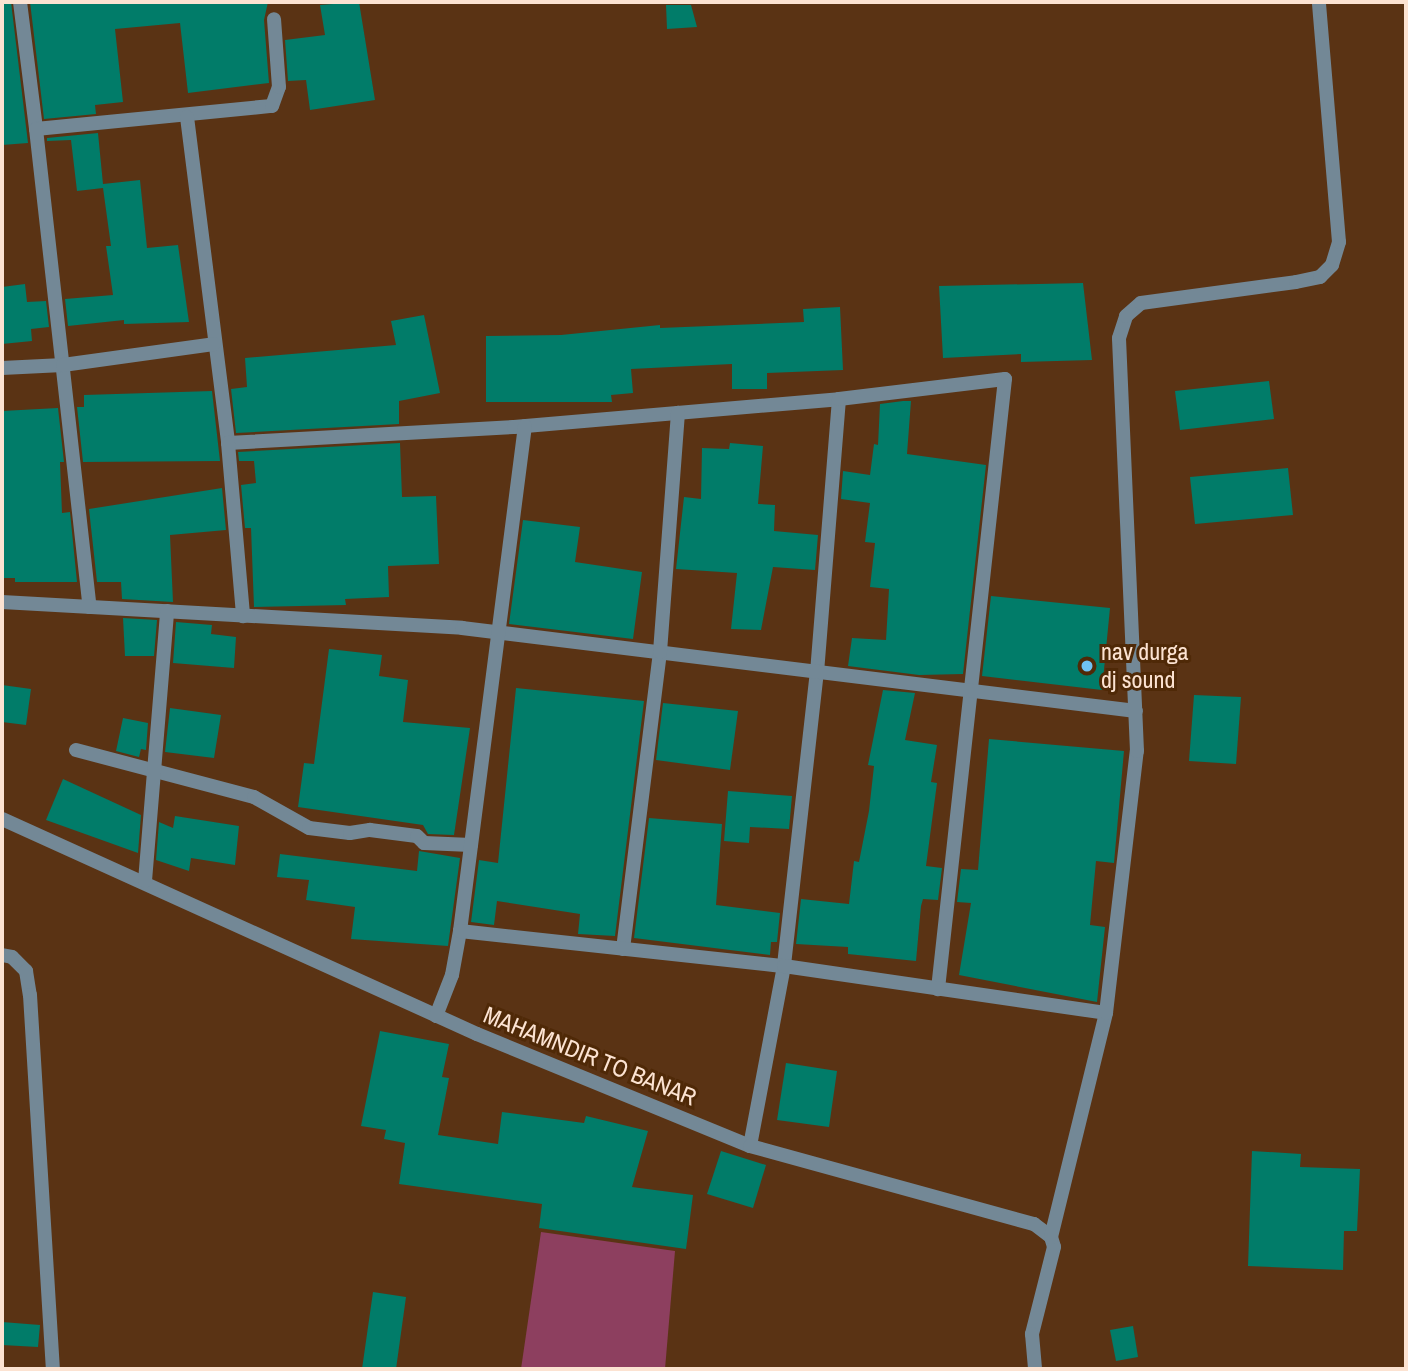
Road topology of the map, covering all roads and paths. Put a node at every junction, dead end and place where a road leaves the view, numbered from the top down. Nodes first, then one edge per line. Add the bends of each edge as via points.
1 (20, 2) edge
2 (1319, 2) edge
3 (274, 19) dead end
4 (187, 117) junction
5 (36, 129) junction
6 (214, 344) junction
7 (63, 365) junction
8 (2, 368) edge
9 (839, 399) junction
10 (678, 412) junction
11 (525, 426) junction
12 (228, 443) junction
13 (2, 601) edge
14 (90, 607) junction
15 (167, 611) junction
16 (243, 616) junction
17 (500, 633) junction
18 (660, 652) junction
19 (817, 671) junction
20 (971, 691) junction
21 (1136, 712) junction
22 (76, 750) dead end
23 (155, 773) junction
24 (2, 819) edge
25 (471, 845) junction
26 (145, 881) junction
27 (460, 931) junction
28 (623, 949) junction
29 (2, 954) edge
30 (784, 966) junction
31 (938, 989) junction
32 (1106, 1013) junction
33 (436, 1016) junction
34 (750, 1146) junction
35 (1051, 1237) junction
36 (1032, 1365) edge
37 (53, 1369) edge

1 - 5 street
2 - 21 street via 1339,242 1332,265 1320,277 1296,282 1141,303 1126,316 1119,338
3 - 4 street via 279,87 272,106
4 - 5 street
4 - 6 street
5 - 7 street
6 - 7 street
6 - 12 street
7 - 8 street
7 - 14 street
9 - 10 street
9 - 19 street
9 - 20 street via 1005,379
10 - 11 street
10 - 18 street
11 - 12 street
11 - 17 street
12 - 16 street
13 - 14 street
14 - 15 street
15 - 16 street
15 - 23 street
16 - 17 street
17 - 18 street
17 - 25 street
18 - 19 street
18 - 28 street
19 - 20 street
19 - 30 street
20 - 21 street
20 - 31 street
21 - 32 street via 1137,751
22 - 23 street
23 - 25 street via 254,797 309,828 350,833 370,830 417,836 424,844
23 - 26 street
24 - 26 street, MAHAMNDIR TO BANAR
25 - 27 street
26 - 33 street, MAHAMNDIR TO BANAR
27 - 28 street
27 - 33 street via 452,975
28 - 30 street
29 - 37 street via 26,971 30,995
30 - 31 street
30 - 34 street
31 - 32 street
32 - 35 street
33 - 34 street, MAHAMNDIR TO BANAR
34 - 35 street, MAHAMNDIR TO BANAR via 1034,1224
35 - 36 street via 1052,1260 1032,1334

